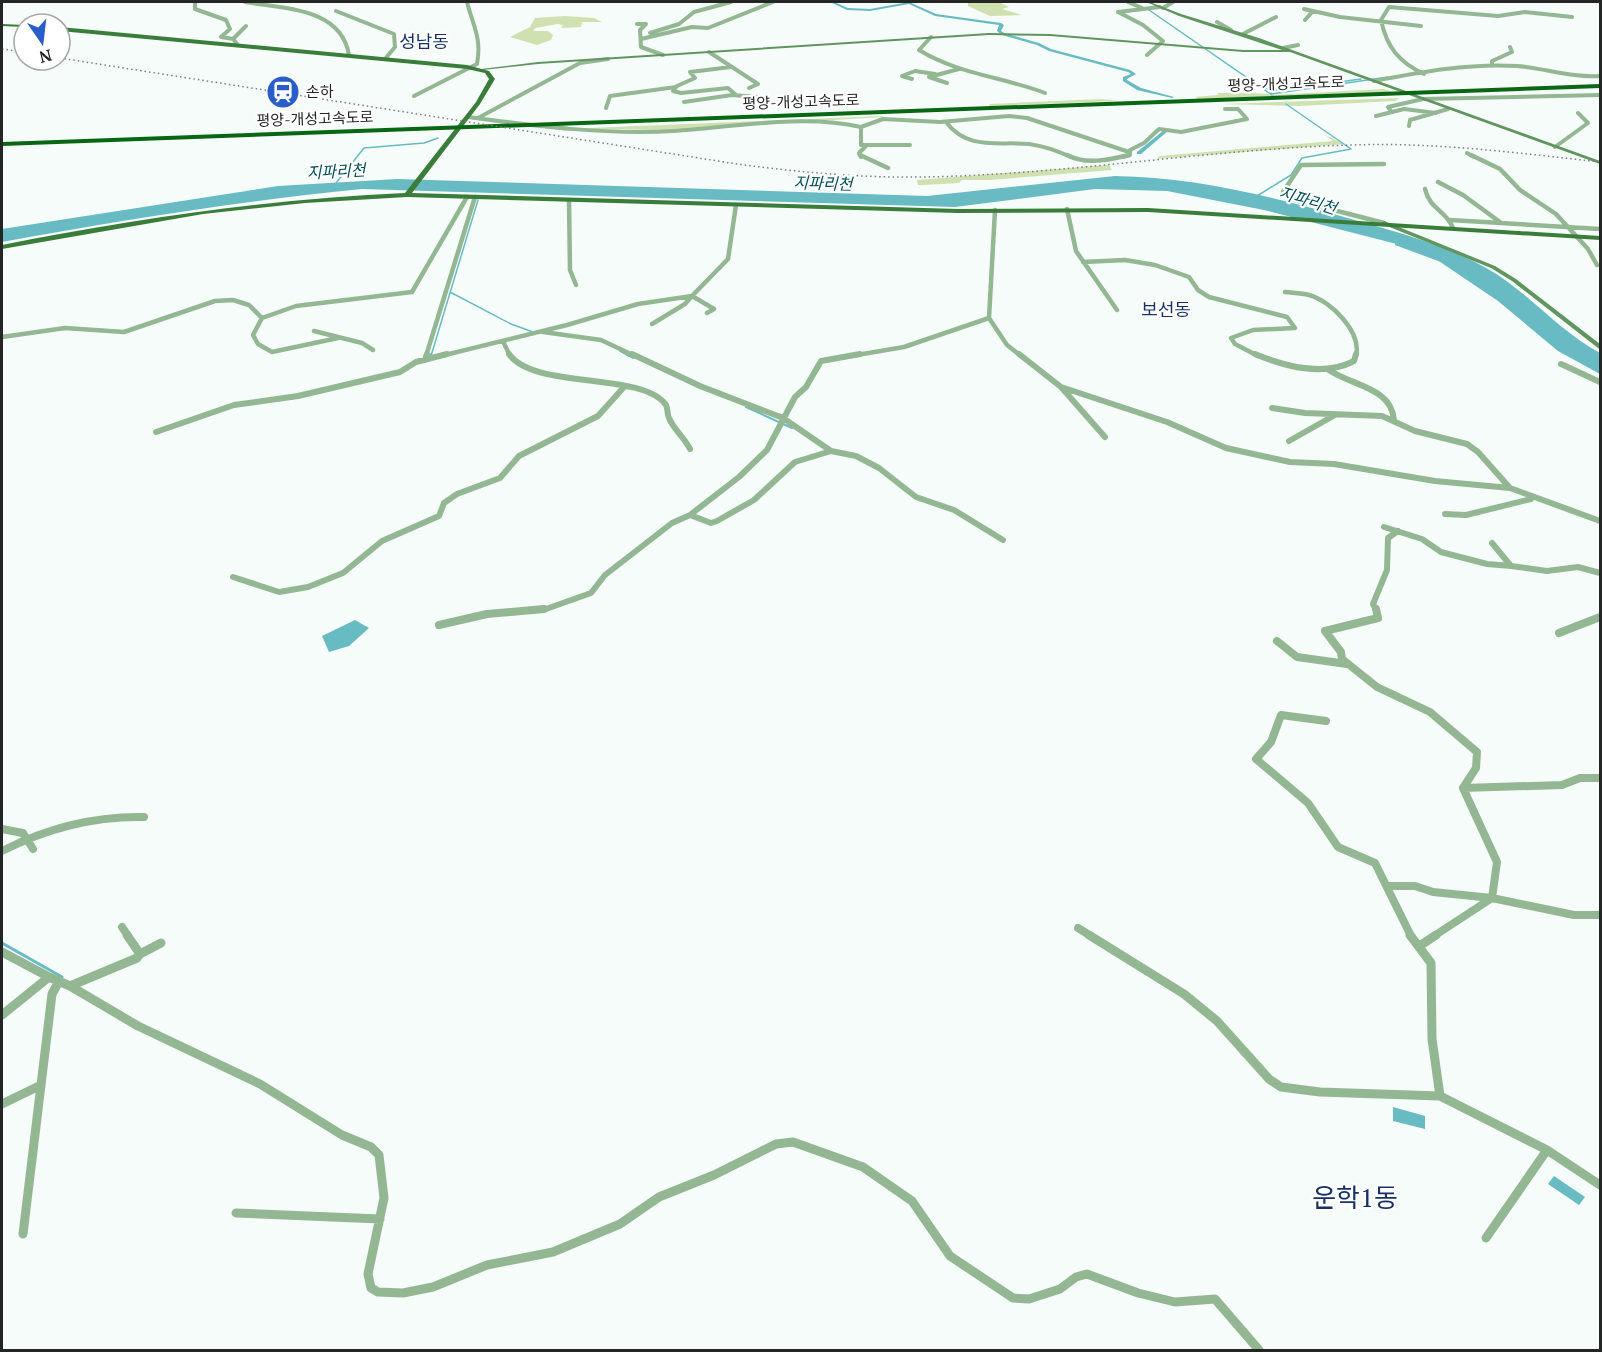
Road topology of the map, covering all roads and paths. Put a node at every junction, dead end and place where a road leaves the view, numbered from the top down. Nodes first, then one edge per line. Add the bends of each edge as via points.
1 (195, 2) edge
2 (245, 2) edge
3 (467, 2) edge
4 (731, 2) edge
5 (773, 2) edge
6 (1128, 2) edge
7 (1148, 2) edge
8 (1173, 2) edge
9 (1161, 7) junction
10 (1146, 9) junction
11 (1304, 9) dead end
12 (336, 11) dead end
13 (1313, 11) junction
14 (1276, 16) dead end
15 (1572, 17) dead end
16 (1305, 20) dead end
17 (1381, 20) junction
18 (1217, 22) dead end
19 (637, 24) dead end
20 (246, 26) dead end
21 (1421, 26) dead end
22 (72, 30) edge
23 (1231, 30) junction
24 (1244, 34) junction
25 (931, 37) junction
26 (642, 38) junction
27 (233, 39) junction
28 (1160, 44) junction
29 (238, 45) junction
30 (1298, 45) dead end
31 (1510, 47) dead end
32 (1283, 48) junction
33 (1290, 51) junction
34 (709, 52) junction
35 (350, 55) junction
36 (663, 55) junction
37 (1147, 55) dead end
38 (385, 59) junction
39 (608, 59) junction
40 (1492, 66) junction
41 (467, 67) junction
42 (731, 67) junction
43 (483, 69) junction
44 (959, 69) junction
45 (1422, 73) junction
46 (934, 74) junction
47 (1600, 76) edge
48 (912, 79) dead end
49 (1370, 80) junction
50 (947, 83) dead end
51 (675, 87) junction
52 (749, 88) dead end
53 (1600, 88) edge
54 (698, 92) junction
55 (1045, 93) dead end
56 (736, 95) junction
57 (1600, 95) edge
58 (414, 96) dead end
59 (758, 97) dead end
60 (706, 99) junction
61 (1423, 99) junction
62 (606, 108) dead end
63 (1225, 109) dead end
64 (1449, 109) junction
65 (1391, 111) junction
66 (1578, 112) dead end
67 (1436, 113) junction
68 (1376, 116) dead end
69 (468, 117) junction
70 (478, 118) junction
71 (945, 122) junction
72 (1409, 126) dead end
73 (861, 127) junction
74 (867, 145) junction
75 (910, 145) dead end
76 (2, 146) edge
77 (1555, 147) junction
78 (1129, 152) junction
79 (1467, 153) dead end
80 (1600, 163) edge
81 (1384, 164) dead end
82 (888, 168) dead end
83 (1438, 182) dead end
84 (1425, 189) dead end
85 (409, 193) junction
86 (471, 197) junction
87 (569, 200) junction
88 (736, 205) junction
89 (1067, 209) junction
90 (995, 210) junction
91 (1450, 220) junction
92 (1384, 223) junction
93 (1502, 223) junction
94 (1569, 227) junction
95 (1453, 228) junction
96 (1600, 228) edge
97 (1576, 236) junction
98 (1600, 237) edge
99 (2, 247) edge
100 (1588, 249) junction
101 (1600, 253) edge
102 (1083, 262) junction
103 (1597, 265) dead end
104 (576, 285) dead end
105 (1285, 292) dead end
106 (692, 296) junction
107 (1117, 310) dead end
108 (707, 313) dead end
109 (262, 318) junction
110 (989, 318) junction
111 (651, 324) dead end
112 (314, 331) dead end
113 (536, 332) junction
114 (2, 337) edge
115 (338, 338) junction
116 (504, 341) junction
117 (1600, 347) edge
118 (373, 350) dead end
119 (425, 360) junction
120 (1562, 364) dead end
121 (1329, 370) junction
122 (1600, 382) edge
123 (624, 387) junction
124 (1061, 387) junction
125 (1272, 408) dead end
126 (1335, 415) junction
127 (783, 418) junction
128 (1394, 420) junction
129 (156, 432) dead end
130 (1105, 436) dead end
131 (1289, 441) dead end
132 (690, 449) dead end
133 (831, 450) junction
134 (1510, 488) junction
135 (1533, 499) junction
136 (690, 514) junction
137 (1445, 514) dead end
138 (1600, 521) edge
139 (1384, 527) dead end
140 (1398, 531) junction
141 (1003, 540) dead end
142 (1492, 543) dead end
143 (1511, 566) junction
144 (1600, 573) edge
145 (233, 577) dead end
146 (1600, 616) edge
147 (439, 625) dead end
148 (1559, 633) dead end
149 (1277, 641) dead end
150 (1347, 664) junction
151 (1326, 721) dead end
152 (1600, 777) edge
153 (1463, 788) junction
154 (144, 817) dead end
155 (2, 829) edge
156 (28, 838) junction
157 (33, 849) dead end
158 (2, 851) edge
159 (1388, 886) junction
160 (1492, 898) junction
161 (1600, 915) edge
162 (122, 927) dead end
163 (1078, 928) dead end
164 (161, 943) dead end
165 (1421, 945) junction
166 (2, 952) edge
167 (140, 954) junction
168 (49, 977) junction
169 (58, 983) junction
170 (70, 986) junction
171 (2, 1015) edge
172 (39, 1086) junction
173 (1440, 1096) junction
174 (2, 1104) edge
175 (1547, 1150) junction
176 (1600, 1185) edge
177 (236, 1213) dead end
178 (380, 1219) junction
179 (23, 1234) dead end
180 (1486, 1238) dead end
181 (1259, 1350) edge

1 - 27 street via 195,9 226,20 230,29 221,37
2 - 35 street via 321,16 347,41
3 - 41 street via 480,49 477,64
4 - 26 street via 694,12 679,24
5 - 26 street via 708,28
6 - 10 street
7 - 9 street
8 - 9 street
9 - 10 street
9 - 23 street
10 - 28 street via 1118,14 1148,28 1163,41
11 - 13 street
12 - 38 street via 394,34 394,47
13 - 16 street
13 - 17 street
14 - 24 street
15 - 17 street via 1389,7
17 - 21 street
17 - 45 street via 1395,55
18 - 23 street
19 - 26 street via 646,24 639,30
20 - 27 street
22 - 29 main road
23 - 24 street
24 - 32 street
25 - 28 street via 1002,34
25 - 34 street
25 - 44 street via 919,50
26 - 36 street via 641,47
27 - 29 street
28 - 33 street
28 - 37 street
29 - 35 main road
30 - 32 street
31 - 40 street via 1512,52 1492,61
32 - 33 street
33 - 49 street
34 - 36 street
34 - 42 street
35 - 38 main road
36 - 39 street
38 - 41 main road
39 - 43 street
39 - 70 street via 582,62
40 - 45 street
40 - 47 street
41 - 43 main road
41 - 58 street
42 - 51 street via 690,72 695,78
42 - 52 street via 758,84
43 - 69 main road via 492,79
44 - 46 street
44 - 55 street
45 - 49 street
46 - 48 street via 915,71 902,76
46 - 50 street via 928,78
49 - 61 street
51 - 54 street via 673,91 678,93
51 - 62 street via 610,96
53 - 76 highway, 평양-개성고속도로
54 - 56 street via 728,88
54 - 60 street
54 - 60 street via 684,102
56 - 59 street
56 - 60 street
57 - 61 street
61 - 64 street
61 - 65 street via 1388,107
63 - 78 street via 1238,109 1247,118 1181,132 1159,129
64 - 67 street
64 - 77 street
65 - 67 street
65 - 68 street
66 - 77 street via 1588,123
67 - 72 street via 1410,120
69 - 70 street
69 - 85 main road
70 - 73 street via 579,131 838,122
71 - 73 street via 883,119
71 - 78 street via 1023,117
71 - 78 street via 953,133 974,143 1029,144 1074,160 1116,159 1130,155
73 - 74 street via 861,145
74 - 75 street
74 - 82 street via 859,153 861,157
77 - 80 street
79 - 94 street via 1500,169 1520,190
81 - 92 street via 1301,165 1283,192 1291,199
83 - 93 street
84 - 91 street via 1428,202
85 - 86 main road
85 - 99 main road via 236,208
86 - 87 main road
86 - 109 street via 412,292 296,306
86 - 119 street
87 - 88 main road
87 - 104 street via 570,270
88 - 90 main road
88 - 106 street via 728,259
89 - 90 main road
89 - 92 main road
89 - 102 street via 1076,251
90 - 110 street
91 - 93 street
91 - 95 street
92 - 95 main road
92 - 117 street via 1493,267
93 - 94 street
94 - 96 street
94 - 97 street
95 - 97 main road
97 - 98 main road
97 - 100 street
100 - 101 street
100 - 103 street
102 - 107 street
102 - 121 street via 1112,258 1148,262 1189,276 1198,290 1209,297 1287,317 1295,328 1240,333 1231,338 1232,343 1280,364
105 - 121 street via 1311,296 1330,307 1351,328 1357,358
106 - 108 street via 714,309
106 - 111 street
106 - 113 street via 638,304
109 - 114 street via 252,304 220,301 178,312 139,330 113,333 63,328
109 - 115 street via 253,335 258,344 272,352
110 - 124 street via 1007,345
110 - 127 street via 904,347 823,360
112 - 115 street
113 - 116 street
113 - 127 street via 601,340 700,386
115 - 118 street
116 - 119 street
116 - 123 street via 513,360 524,366 557,377
119 - 129 street via 400,372 298,396 234,405
120 - 122 street
121 - 128 street via 1381,396 1393,409
123 - 132 street via 666,404 669,418
123 - 145 street via 598,416 519,456 500,478 450,497 439,516 382,542 332,579 279,592
124 - 130 street
124 - 134 street via 1261,456
125 - 126 street
126 - 128 street via 1378,415
126 - 131 street
127 - 133 street
127 - 136 street via 767,450
128 - 134 street via 1415,431 1467,444
133 - 136 street via 795,462 754,500 717,521 711,523
133 - 141 street via 856,456 879,468 915,498 954,510
134 - 135 street
135 - 137 street via 1480,512
135 - 138 street
136 - 147 street via 672,523 605,575 582,598 546,609 487,614
139 - 140 street
140 - 143 street via 1422,539 1441,552
140 - 150 street via 1388,538 1387,570 1373,604 1378,618 1325,632
142 - 143 street
143 - 144 street via 1547,571 1578,567
146 - 148 street
149 - 150 street via 1297,657
150 - 153 street via 1377,687 1430,712 1471,744 1479,764
151 - 159 street via 1281,715 1271,742 1256,759 1308,803 1338,846 1375,863
152 - 153 street via 1580,778 1562,785
153 - 160 street via 1497,862
154 - 156 street via 102,816
155 - 156 street via 23,833
156 - 157 street
156 - 158 street
159 - 160 street via 1415,886 1433,892
159 - 165 street via 1406,929
160 - 161 street via 1574,915
160 - 165 street
162 - 167 street
163 - 173 street via 1184,994 1217,1021 1269,1079 1281,1087 1311,1092
164 - 167 street
165 - 173 street via 1431,963 1431,1039
166 - 168 street
167 - 170 street via 129,963
168 - 169 street
168 - 171 street
169 - 170 street
169 - 172 street via 52,994
170 - 178 street via 138,1026 260,1084 342,1136 371,1148 379,1155 383,1172
172 - 174 street
172 - 179 street
173 - 175 street
175 - 176 street
175 - 180 street
177 - 178 street
178 - 181 street via 368,1274 371,1288 378,1293 403,1293 433,1287 487,1265 553,1252 620,1224 659,1197 776,1144 793,1142 863,1167 912,1201 950,1256 1013,1298 1029,1299 1060,1289 1087,1274 1175,1302 1215,1299

